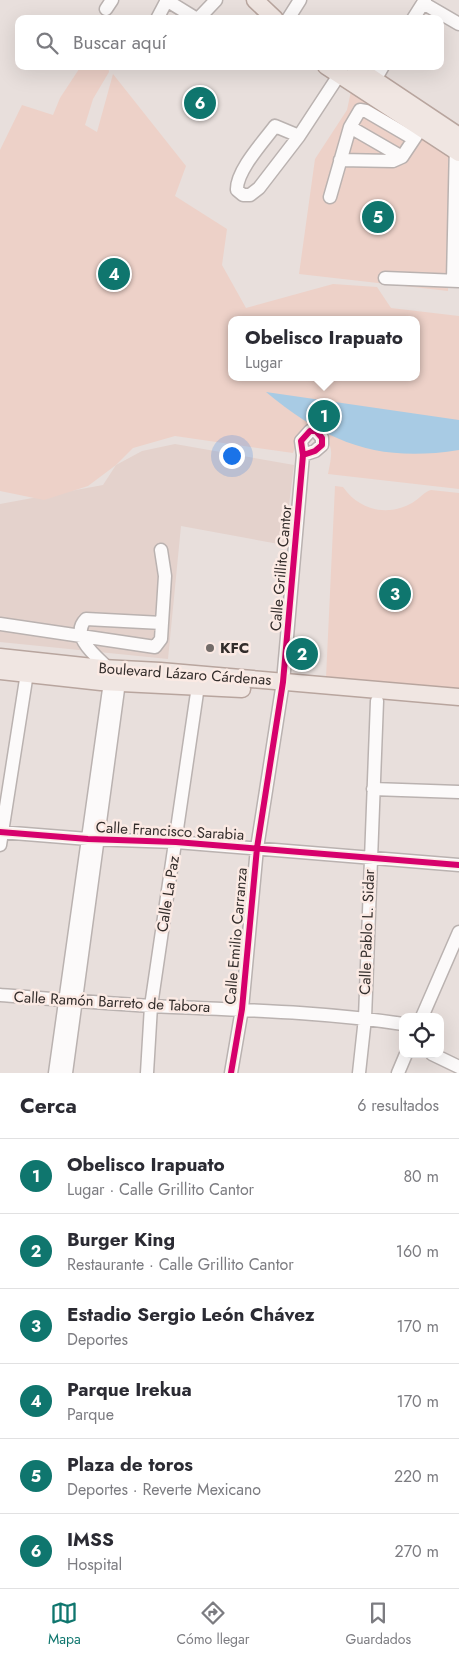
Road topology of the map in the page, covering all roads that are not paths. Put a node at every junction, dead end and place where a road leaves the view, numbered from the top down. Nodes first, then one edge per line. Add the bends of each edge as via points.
1 (166, 0) edge
2 (216, 0) edge
3 (242, 0) edge
4 (255, 0) edge
5 (297, 1) edge
6 (424, 1) edge
7 (159, 15) edge
8 (191, 15) edge
9 (202, 15) edge
10 (257, 15) edge
11 (271, 15) edge
12 (290, 15) edge
13 (415, 15) edge
14 (459, 24) edge
15 (337, 70) edge
16 (340, 70) edge
17 (357, 70) edge
18 (381, 70) edge
19 (371, 88) junction
20 (350, 127) junction
21 (417, 134) junction
22 (299, 136) junction
23 (458, 143) edge
24 (402, 157) junction
25 (340, 160) junction
26 (330, 197) dead end
27 (385, 278) dead end
28 (456, 280) edge
29 (303, 456) dead end
30 (161, 550) dead end
31 (162, 623) junction
32 (0, 624) edge
33 (80, 635) junction
34 (0, 657) edge
35 (0, 671) edge
36 (27, 673) junction
37 (112, 678) junction
38 (198, 686) junction
39 (282, 687) junction
40 (459, 697) edge
41 (377, 701) junction
42 (459, 707) edge
43 (373, 789) junction
44 (459, 792) edge
45 (1, 832) edge
46 (93, 839) junction
47 (176, 842) junction
48 (0, 845) edge
49 (257, 848) junction
50 (370, 858) junction
51 (459, 865) edge
52 (459, 932) edge
53 (0, 995) edge
54 (71, 1001) junction
55 (151, 1006) junction
56 (242, 1009) junction
57 (424, 1013) edge
58 (365, 1018) junction
59 (399, 1023) edge
60 (404, 1058) edge
61 (440, 1058) edge
62 (459, 1067) edge
63 (55, 1073) edge
64 (66, 1073) edge
65 (147, 1073) edge
66 (231, 1073) edge
67 (359, 1073) edge
68 (398, 1073) edge

1 - 7 street
1 - 8 street
2 - 9 street
3 - 10 main road
4 - 11 main road
5 - 12 street
6 - 13 street
6 - 14 street
15 - 22 street
16 - 19 main road
17 - 19 main road
18 - 19 street
19 - 21 main road
19 - 23 main road
20 - 21 street via 357,113 366,111
20 - 24 street
20 - 25 street
21 - 23 main road
21 - 24 street
22 - 22 street via 275,126 236,183 237,190 243,195 250,195 259,188
23 - 28 street
24 - 25 street via 393,161
25 - 26 street
27 - 28 street
29 - 39 street, Calle Grillito Cantor
30 - 31 street via 165,576
31 - 33 street via 86,619 81,624
31 - 33 street via 161,639 154,647
32 - 33 street
33 - 37 street
34 - 37 main road, Boulevard Lázaro Cárdenas
35 - 36 main road, Boulevard Lázaro Cárdenas
36 - 37 main road, Boulevard Lázaro Cárdenas
36 - 45 street
37 - 38 main road, Boulevard Lázaro Cárdenas
37 - 39 main road, Boulevard Lázaro Cárdenas
37 - 46 street
38 - 39 main road, Boulevard Lázaro Cárdenas
38 - 47 street, Calle La Paz
39 - 40 main road, Boulevard Lázaro Cárdenas
39 - 41 main road, Boulevard Lázaro Cárdenas
39 - 49 street, Calle Emilio Carranza
41 - 42 main road, Boulevard Lázaro Cárdenas
41 - 43 street, Calle Pablo L. Sidar
43 - 44 street
43 - 50 street, Calle Pablo L. Sidar
45 - 46 street, Calle Francisco Sarabia
45 - 48 street
46 - 47 street, Calle Francisco Sarabia
46 - 54 street
47 - 49 street, Calle Francisco Sarabia
47 - 55 street, Calle La Paz
49 - 50 street, Calle Francisco Sarabia
49 - 56 street, Calle Emilio Carranza
50 - 51 street, Calle Francisco Sarabia
50 - 58 street, Calle Pablo L. Sidar
52 - 57 street
53 - 54 street, Calle Ramón Barreto de Tabora
54 - 55 street, Calle Ramón Barreto de Tabora
54 - 63 street
54 - 64 street
55 - 56 street, Calle Ramón Barreto de Tabora
55 - 65 street, Calle La Paz
56 - 58 street, Calle Ramón Barreto de Tabora
56 - 66 street, Calle Emilio Carranza
58 - 59 street, Calle Ramón Barreto de Tabora
58 - 67 street, Calle Pablo L. Sidar
60 - 68 street
61 - 62 street

